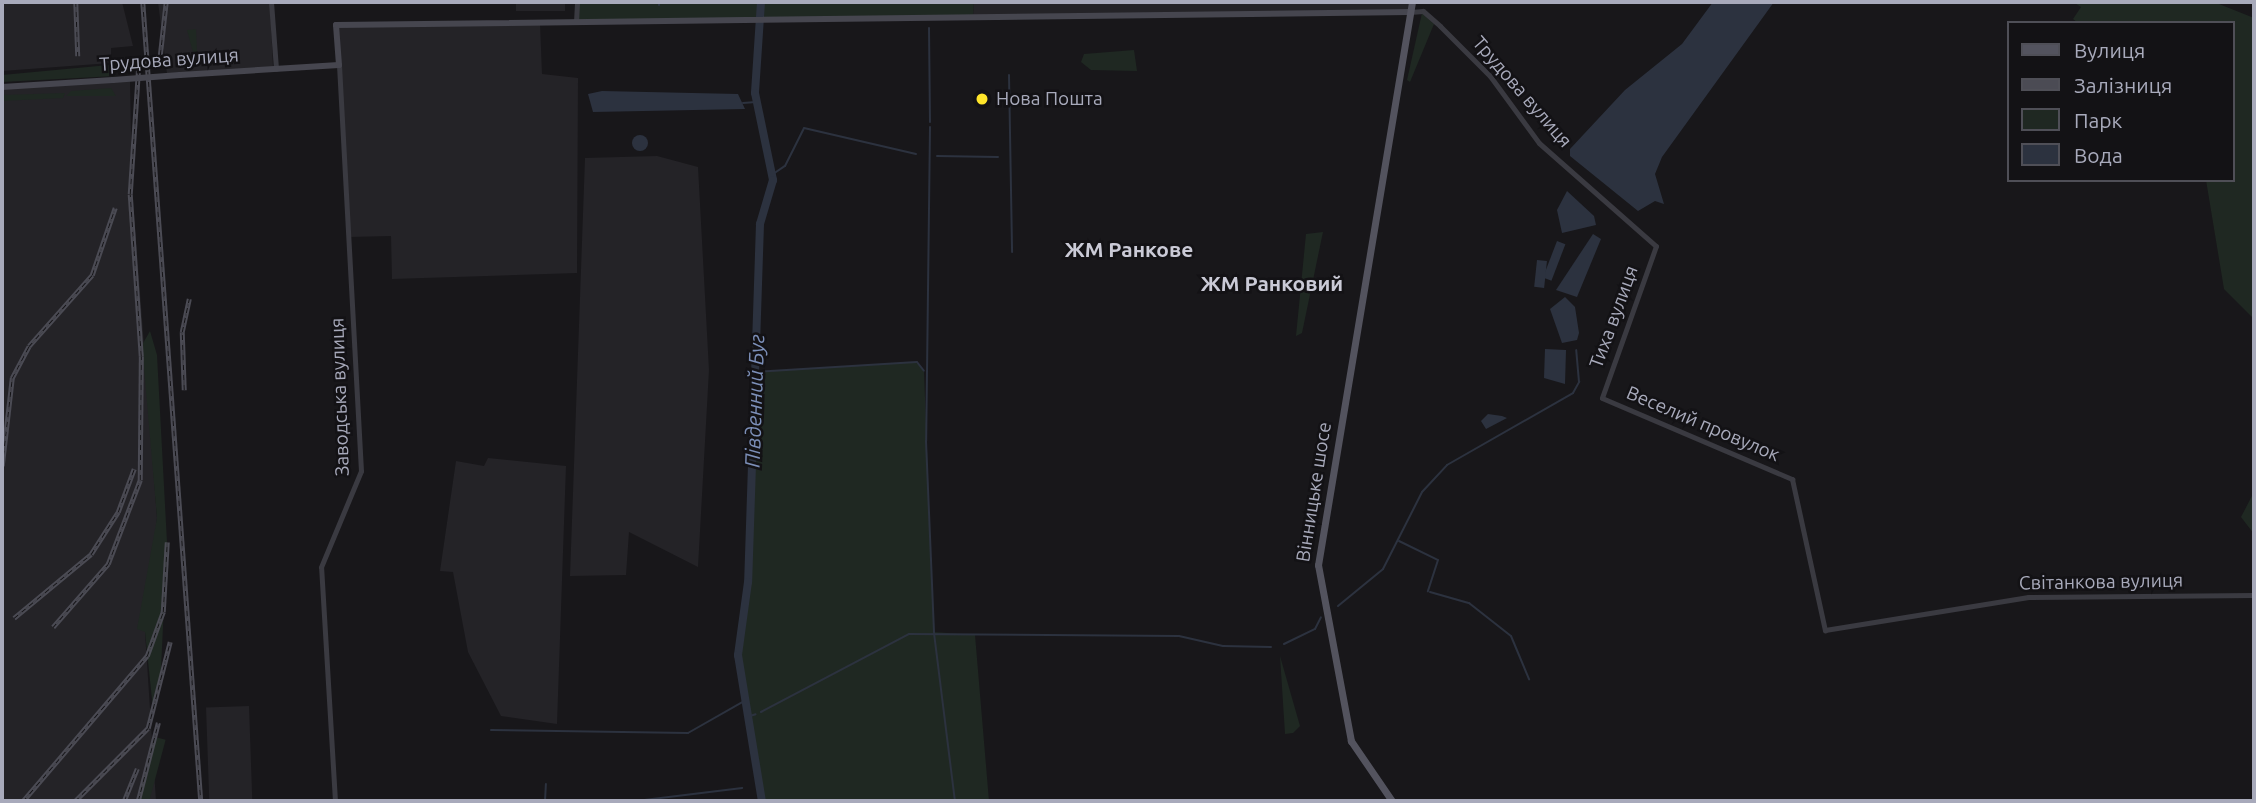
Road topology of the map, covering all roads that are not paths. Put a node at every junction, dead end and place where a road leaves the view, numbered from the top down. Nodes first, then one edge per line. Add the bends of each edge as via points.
1 (271, 2) edge
2 (577, 2) edge
3 (1412, 2) edge
4 (1410, 12) junction
5 (576, 22) junction
6 (336, 25) joint
7 (339, 65) junction
8 (275, 69) junction
9 (2, 87) edge
10 (1656, 246) joint
11 (1602, 398) joint
12 (2254, 595) edge
13 (1825, 630) joint
14 (335, 801) edge
15 (1392, 801) edge

1 - 8 street
2 - 5 street
3 - 4 main road, Вінницьке шосе
4 - 5 main road, Трудова вулиця
4 - 10 street, Трудова вулиця via 1423,11 1440,26 1490,76 1539,143
4 - 15 main road, Вінницьке шосе via 1318,573 1352,741
5 - 6 main road, Трудова вулиця
6 - 7 main road, Заводська вулиця
7 - 8 main road, Трудова вулиця
7 - 14 street, Заводська вулиця via 360,471 321,567
8 - 9 main road, Трудова вулиця, bridge
10 - 11 street, Тиха вулиця
11 - 13 street, Веселий провулок via 1792,479
12 - 13 street, Світанкова вулиця via 2028,597

